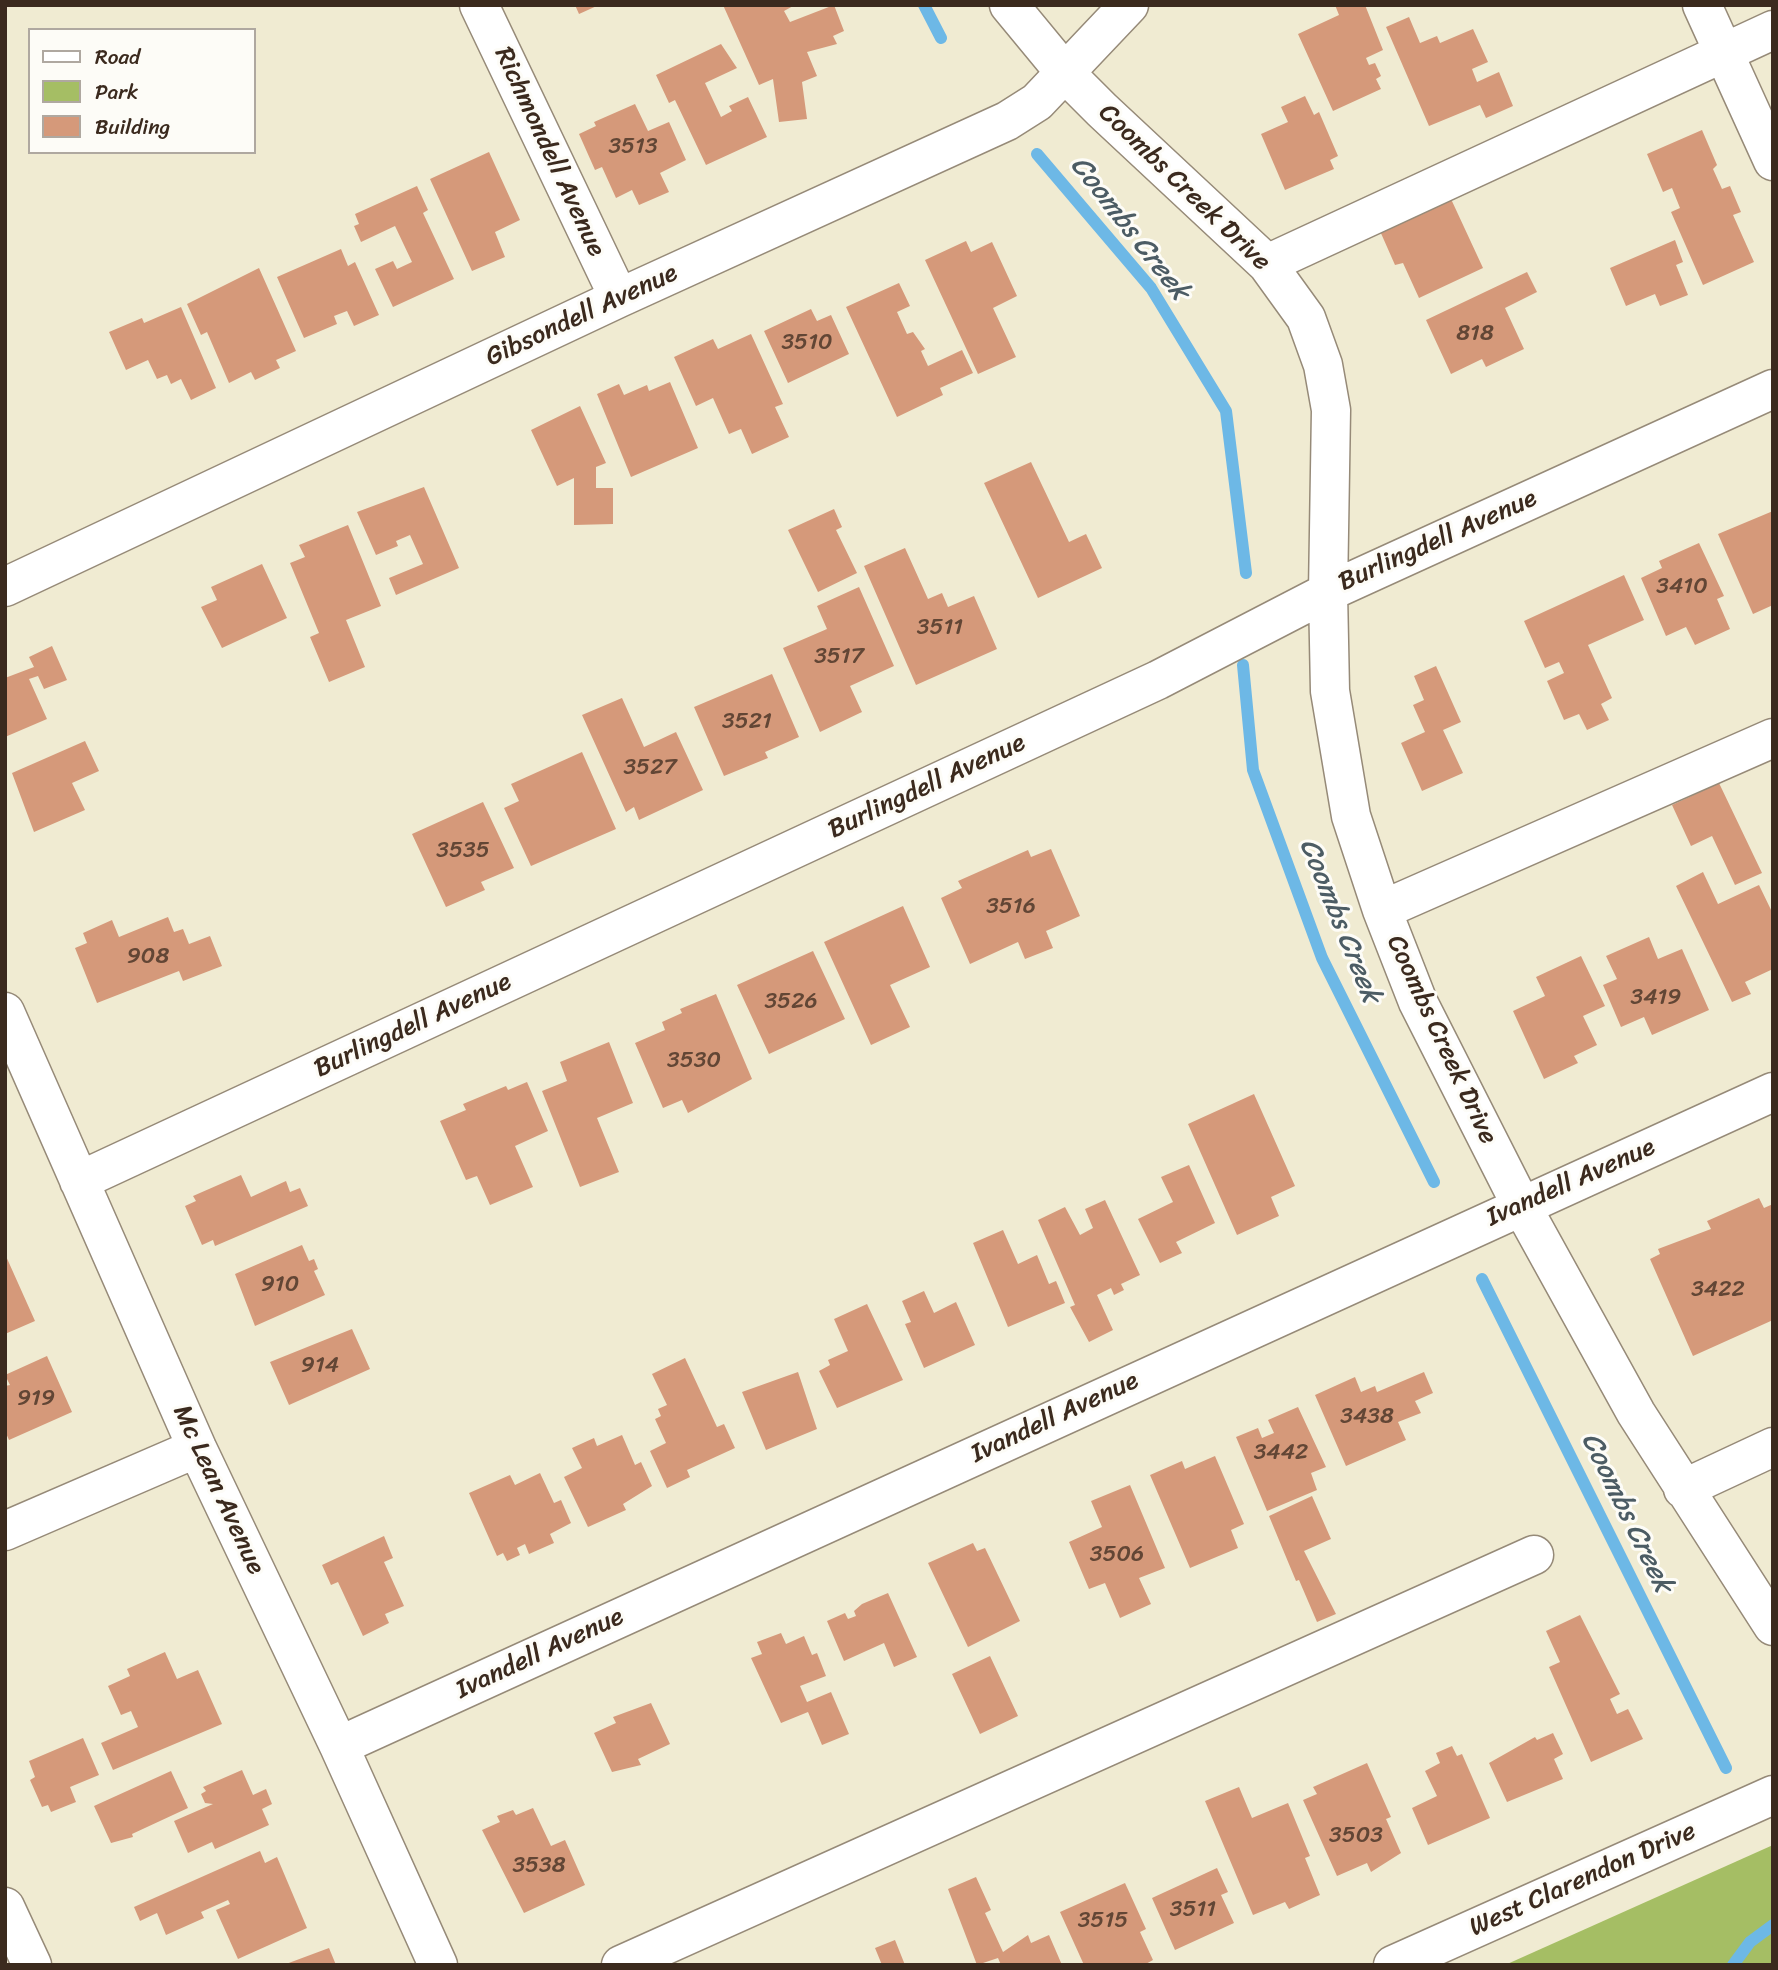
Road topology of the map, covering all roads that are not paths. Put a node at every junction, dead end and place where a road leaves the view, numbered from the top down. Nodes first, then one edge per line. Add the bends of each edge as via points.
1 (479, 5) edge
2 (1009, 5) edge
3 (1129, 5) edge
4 (1702, 5) edge
5 (1773, 30) edge
6 (1723, 52) junction
7 (1066, 74) junction
8 (1773, 161) edge
9 (1267, 264) junction
10 (619, 298) junction
11 (1773, 389) edge
12 (5, 587) edge
13 (1328, 592) junction
14 (1773, 738) edge
15 (1382, 910) junction
16 (5, 1012) edge
17 (1773, 1092) edge
18 (79, 1181) junction
19 (1521, 1205) junction
20 (1773, 1447) edge
21 (197, 1448) junction
22 (1684, 1489) junction
23 (5, 1531) edge
24 (1534, 1555) dead end
25 (1773, 1626) edge
26 (339, 1746) junction
27 (1773, 1795) edge
28 (5, 1907) edge
29 (32, 1965) edge
30 (438, 1965) edge
31 (621, 1965) edge
32 (1393, 1965) edge

1 - 10 street, Richmondell Avenue
2 - 7 street, Coombs Creek Drive
3 - 7 street, Gibsondell Avenue
4 - 6 street
5 - 6 street
6 - 8 street
6 - 9 street
7 - 9 street, Coombs Creek Drive
7 - 10 street, Gibsondell Avenue via 1037,102 1007,121
9 - 13 street, Coombs Creek Drive via 1306,318 1329,399
10 - 12 street, Gibsondell Avenue
11 - 13 street, Burlingdell Avenue
13 - 15 street, Coombs Creek Drive via 1330,691 1351,816
13 - 18 street, Burlingdell Avenue via 1158,680
14 - 15 street
15 - 19 street, Coombs Creek Drive via 1418,1002
16 - 18 street, Mc Lean Avenue
17 - 19 street, Ivandell Avenue
18 - 21 street, Mc Lean Avenue
19 - 22 street, Coombs Creek Drive via 1636,1413
19 - 26 street, Ivandell Avenue
20 - 22 street
21 - 23 street
21 - 26 street, Mc Lean Avenue
22 - 25 street, Coombs Creek Drive
24 - 31 street
26 - 30 street, Mc Lean Avenue
27 - 32 street, West Clarendon Drive
28 - 29 street

